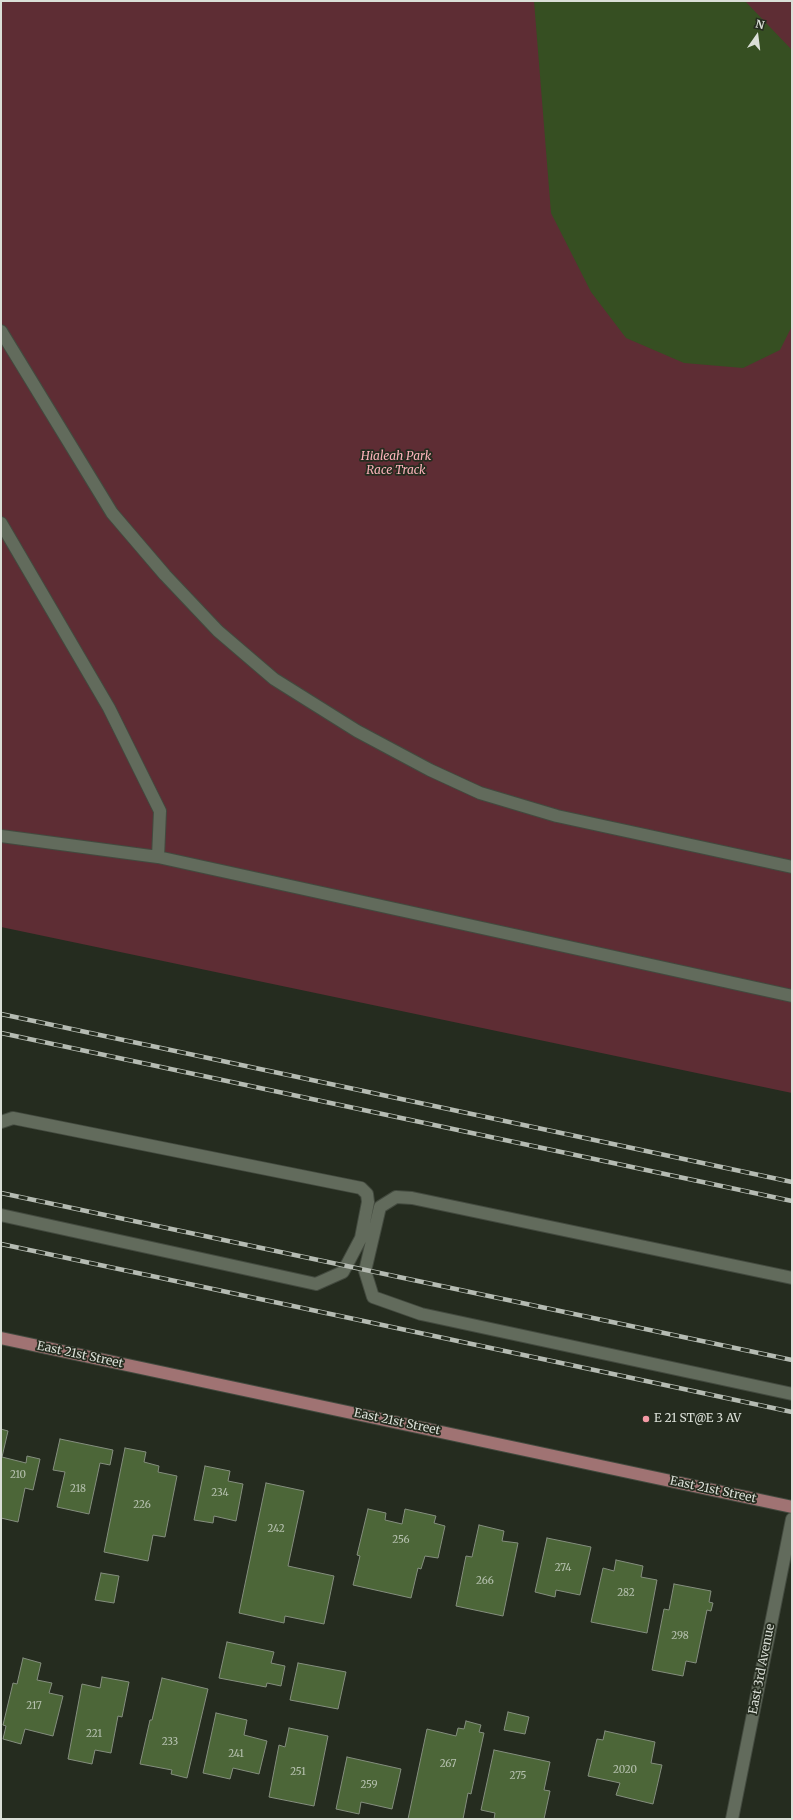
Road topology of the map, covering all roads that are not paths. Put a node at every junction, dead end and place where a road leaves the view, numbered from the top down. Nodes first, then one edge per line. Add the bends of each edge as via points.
1 (1, 331) edge
2 (1, 523) edge
3 (2, 836) edge
4 (158, 857) junction
5 (792, 867) edge
6 (792, 996) edge
7 (1, 1122) edge
8 (1, 1214) edge
9 (792, 1278) edge
10 (1, 1338) edge
11 (792, 1394) edge
12 (792, 1507) edge
13 (792, 1519) edge
14 (732, 1819) edge

1 - 5 street via 112,513 165,575 218,631 274,679 357,731 480,793 557,816
2 - 4 street via 109,708 160,811
3 - 4 street
4 - 6 street
7 - 8 street via 13,1118 361,1188 367,1194 368,1202 360,1238 344,1272 316,1284
9 - 11 street via 412,1198 396,1197 380,1207 365,1271 373,1297 421,1314
10 - 12 main road, East 21st Street
13 - 14 street, East 3rd Avenue

